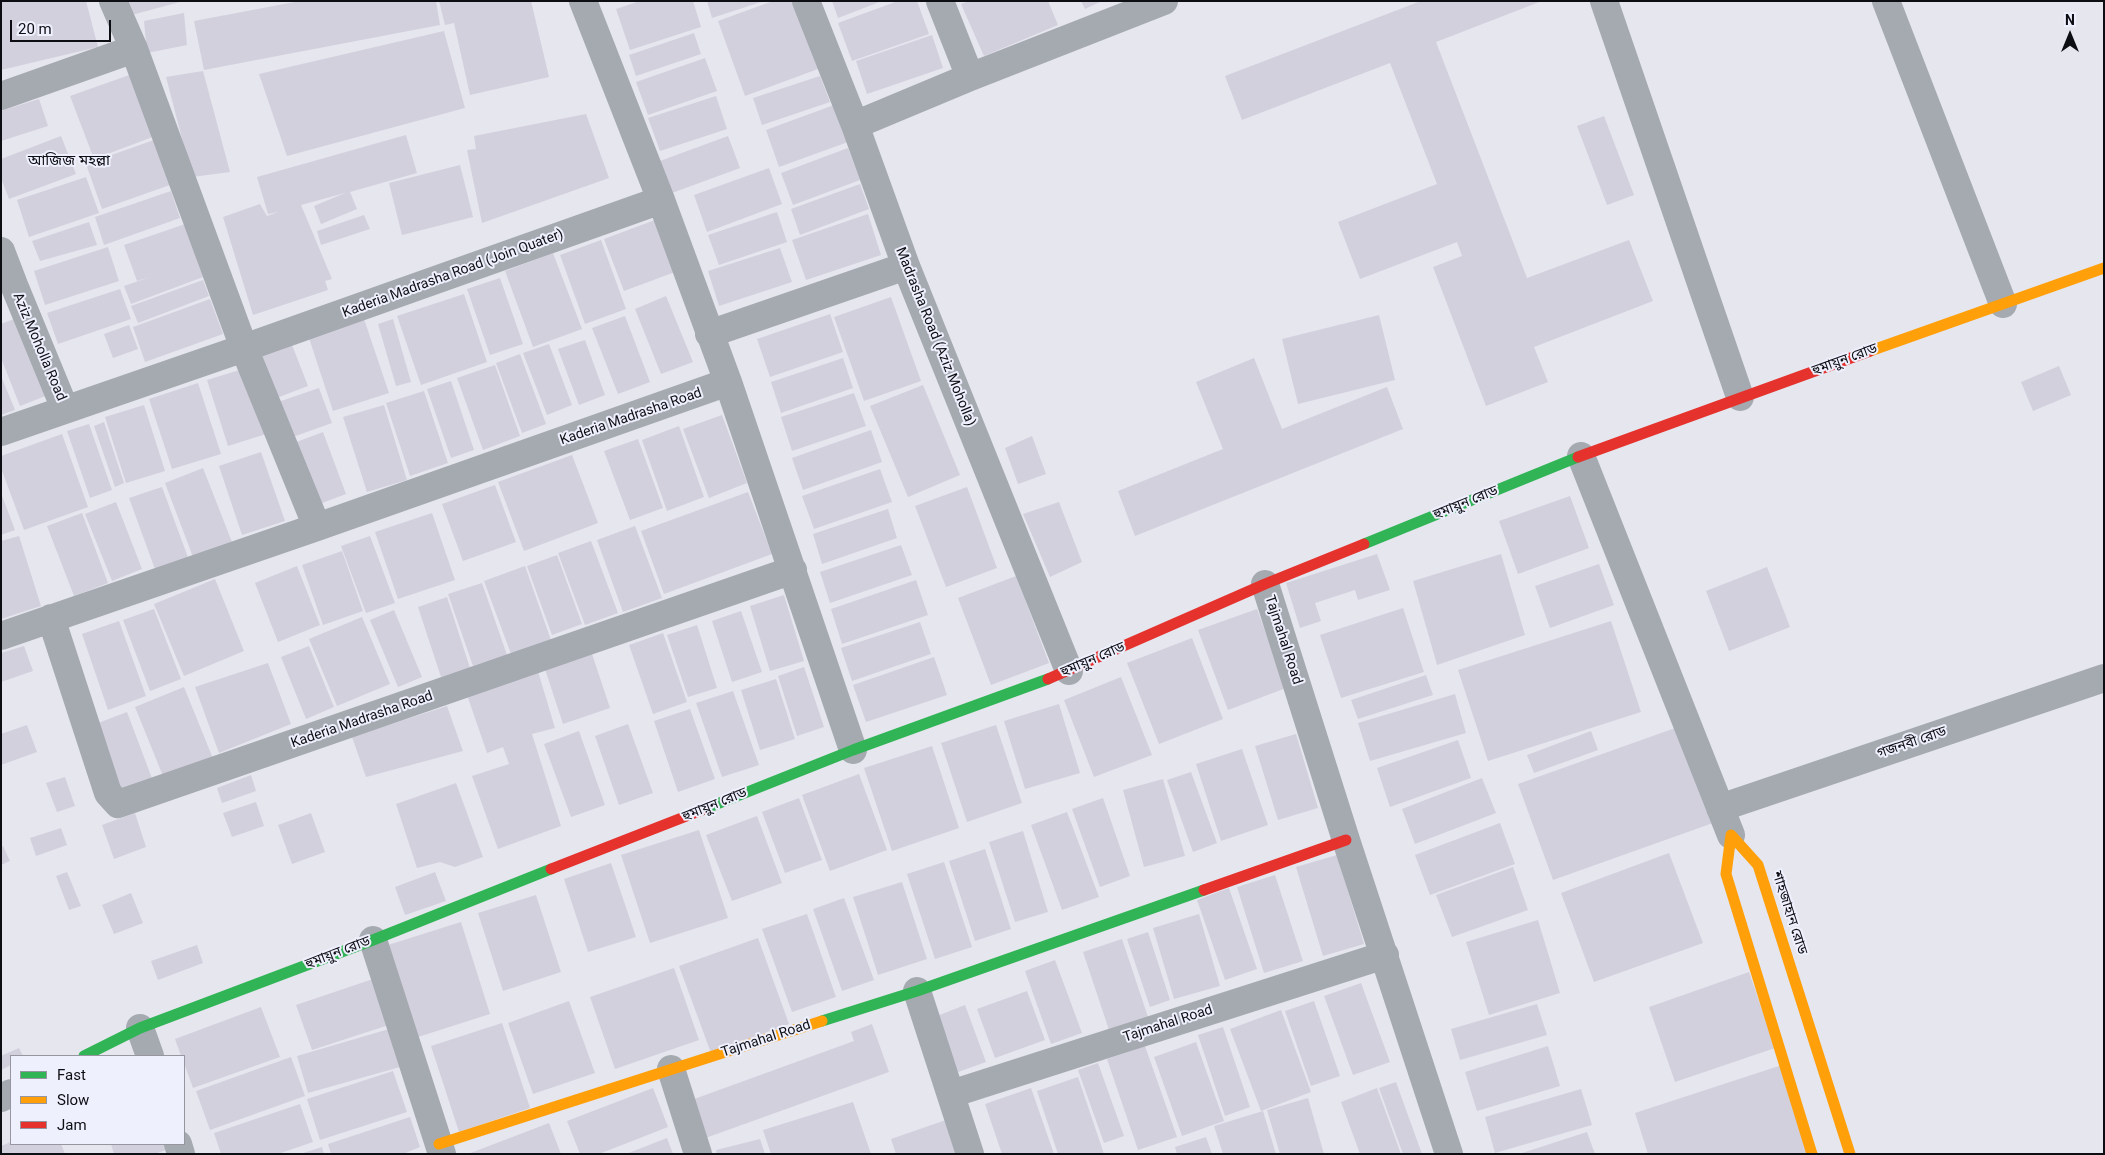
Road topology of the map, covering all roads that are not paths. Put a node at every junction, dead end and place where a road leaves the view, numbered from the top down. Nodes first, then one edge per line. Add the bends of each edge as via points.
1 (113, 1) edge
2 (582, 1) edge
3 (806, 1) edge
4 (940, 1) edge
5 (1164, 1) edge
6 (1604, 1) edge
7 (1886, 1) edge
8 (134, 49) junction
9 (970, 77) junction
10 (1, 96) edge
11 (855, 125) junction
12 (661, 200) junction
13 (1, 251) edge
14 (906, 266) junction
15 (2104, 268) edge
16 (7, 288) edge
17 (2003, 304) junction
18 (710, 334) junction
19 (244, 348) junction
20 (728, 382) junction
21 (1740, 397) junction
22 (65, 408) junction
23 (1, 432) edge
24 (1581, 456) junction
25 (317, 527) junction
26 (793, 570) junction
27 (1265, 584) junction
28 (52, 618) junction
29 (1, 636) edge
30 (1069, 671) junction
31 (2104, 678) edge
32 (853, 750) junction
33 (1720, 808) junction
34 (1731, 835) junction
35 (1346, 840) junction
36 (373, 940) junction
37 (1385, 955) junction
38 (917, 991) junction
39 (140, 1028) junction
40 (86, 1055) edge
41 (150, 1055) edge
42 (671, 1069) junction
43 (951, 1094) junction
44 (441, 1149) edge
45 (698, 1154) edge
46 (970, 1154) edge
47 (1449, 1154) edge
48 (1812, 1154) edge
49 (1850, 1154) edge

1 - 8 street
2 - 12 street
3 - 11 street, Madrasha Road (Aziz Moholla)
4 - 9 street
5 - 9 street
6 - 21 street
7 - 17 street
8 - 10 street
8 - 19 street
9 - 11 street
11 - 14 street, Madrasha Road (Aziz Moholla)
12 - 18 street
12 - 19 street, Kaderia Madrasha Road (Join Quater)
13 - 16 street, Aziz Moholla Road
14 - 18 street
14 - 30 street, Madrasha Road (Aziz Moholla)
15 - 17 street, হুমায়ুন রোড
16 - 22 street, Aziz Moholla Road
17 - 21 street, হুমায়ুন রোড
18 - 20 street
19 - 22 street, Kaderia Madrasha Road (Join Quater)
19 - 25 street
20 - 25 street, Kaderia Madrasha Road
20 - 26 street
21 - 24 street, হুমায়ুন রোড
22 - 23 street, Kaderia Madrasha Road (Join Quater)
24 - 27 street, হুমায়ুন রোড
24 - 33 street
25 - 28 street, Kaderia Madrasha Road
26 - 28 street, Kaderia Madrasha Road via 118,804 108,793
26 - 32 street
27 - 30 street, হুমায়ুন রোড
27 - 35 street, Tajmahal Road
28 - 29 street, Kaderia Madrasha Road
30 - 32 street, হুমায়ুন রোড
31 - 33 street, গজনবী রোড
32 - 36 street, হুমায়ুন রোড
33 - 34 street
34 - 48 street via 1726,874
34 - 49 street, শাহজাহান রোড via 1758,865
35 - 37 street, Tajmahal Road
35 - 38 street, Tajmahal Road
36 - 39 street, হুমায়ুন রোড
36 - 44 street, Tajmahal Road
37 - 43 street, Tajmahal Road
37 - 47 street, Tajmahal Road
38 - 42 street, Tajmahal Road
38 - 43 street
39 - 40 street, হুমায়ুন রোড
39 - 41 street
42 - 44 street, Tajmahal Road
42 - 45 street
43 - 46 street

